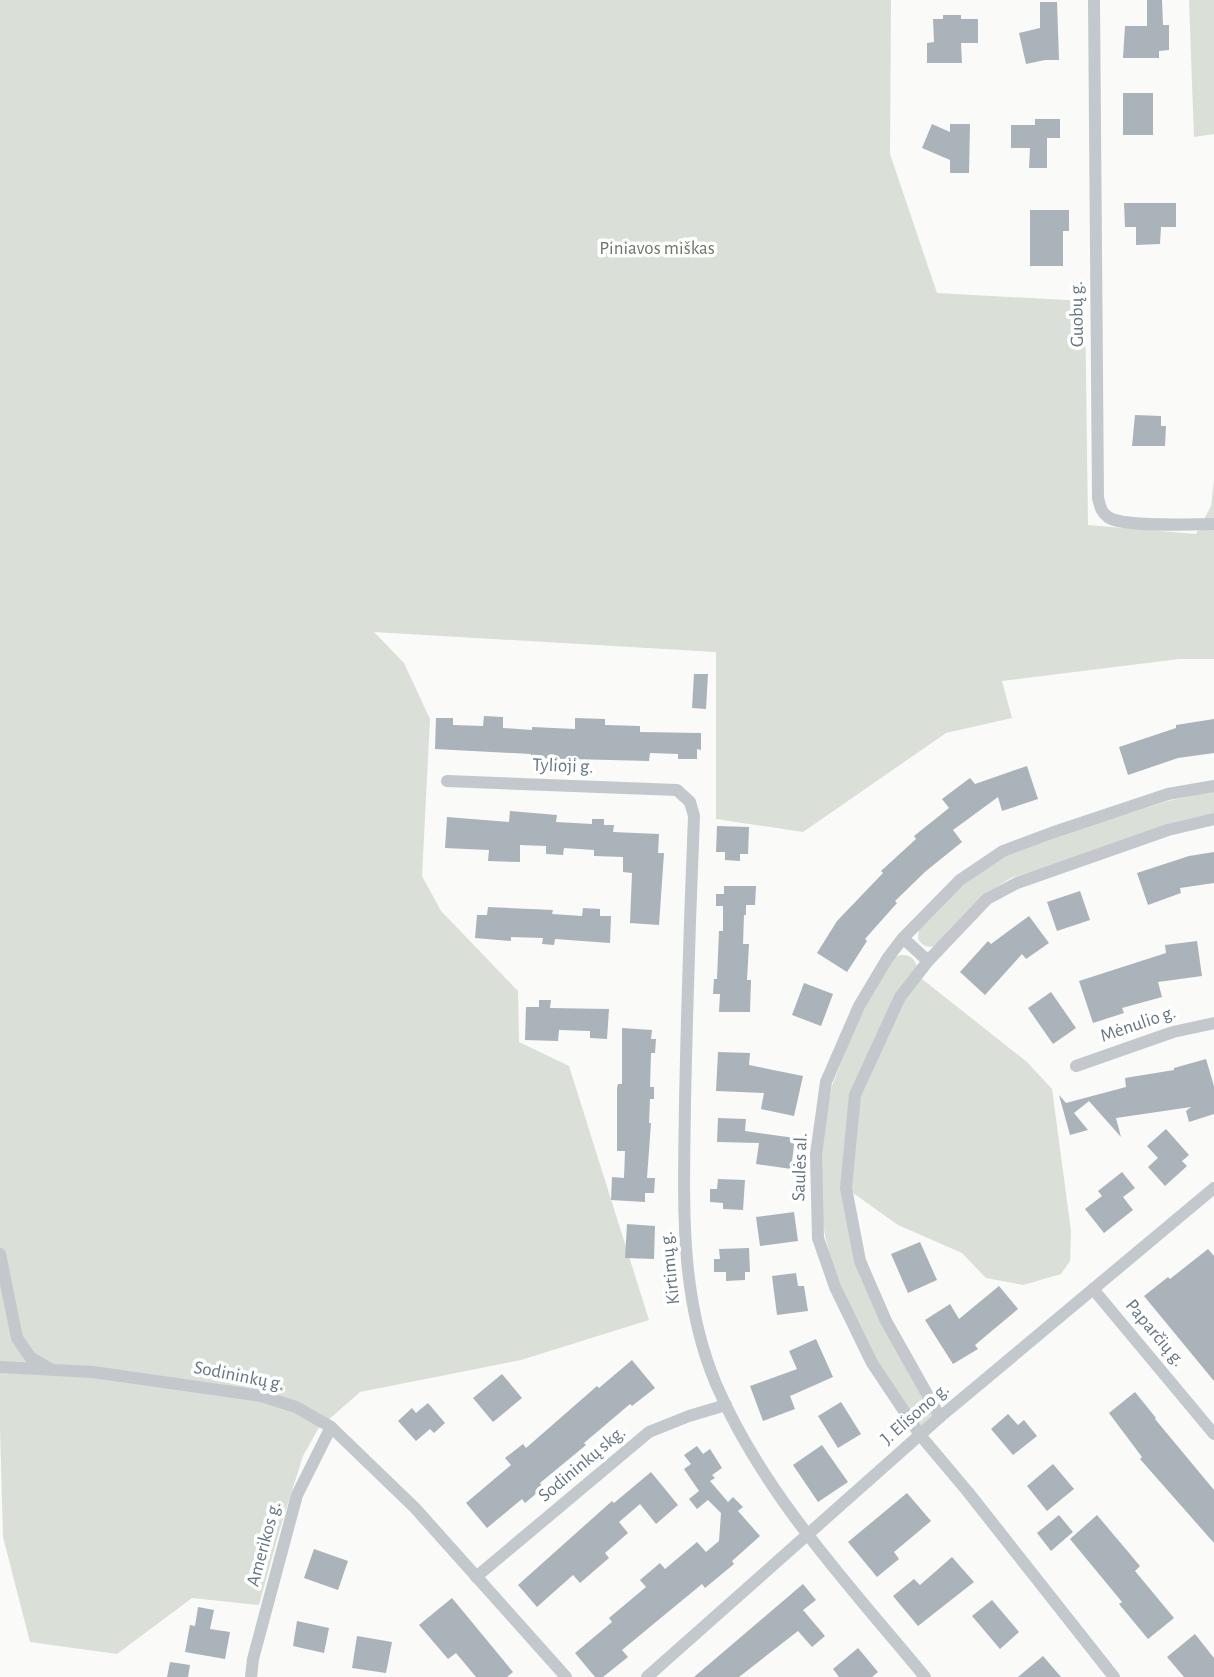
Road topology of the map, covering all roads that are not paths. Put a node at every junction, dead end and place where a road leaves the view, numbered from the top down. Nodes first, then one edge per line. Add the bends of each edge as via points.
1 (1094, 0) edge
2 (1214, 524) edge
3 (447, 781) dead end
4 (1214, 786) edge
5 (677, 790) joint
6 (1214, 819) edge
7 (903, 938) junction
8 (928, 961) junction
9 (1214, 1023) edge
10 (1076, 1066) dead end
11 (1214, 1188) edge
12 (0, 1254) edge
13 (1093, 1289) junction
14 (0, 1367) edge
15 (50, 1370) junction
16 (726, 1405) junction
17 (940, 1417) junction
18 (331, 1427) junction
19 (1214, 1434) edge
20 (920, 1435) junction
21 (808, 1535) junction
22 (476, 1577) junction
23 (251, 1677) edge
24 (566, 1677) edge
25 (648, 1677) edge
26 (925, 1677) edge
27 (1114, 1677) edge

1 - 2 street, Guobų g. via 1100,508 1107,516 1127,523
3 - 5 street, Tylioji g.
4 - 7 street, Saulės al. via 1168,794 1003,851 960,880
5 - 16 street, Kirtimų g. via 690,802 694,816 684,1233 692,1305
6 - 8 street via 1168,830 1017,883 987,899
7 - 8 street
7 - 20 street, Saulės al. via 859,1006 826,1082 816,1154 818,1238 835,1287 872,1363
8 - 17 street via 900,997 855,1094 846,1188 860,1261 886,1321
9 - 10 street, Mėnulio g. via 1173,1032
11 - 13 street, J. Elisono g.
12 - 15 street via 17,1338 30,1356
13 - 17 street, J. Elisono g.
13 - 19 street, Paparčių g.
14 - 15 street, Sodininkų g.
15 - 18 street, Sodininkų g. via 261,1396 296,1407
16 - 21 street, Kirtimų g. via 743,1440
16 - 22 street, Sodininkų skg. via 649,1432
17 - 20 street, J. Elisono g.
18 - 22 street, Sodininkų g. via 415,1508
18 - 23 street, Amerikos g. via 297,1495
20 - 21 street, J. Elisono g.
20 - 27 street, Saulės al.
21 - 25 street, J. Elisono g.
21 - 26 street, Kirtimų g.
22 - 24 street, Sodininkų g.

